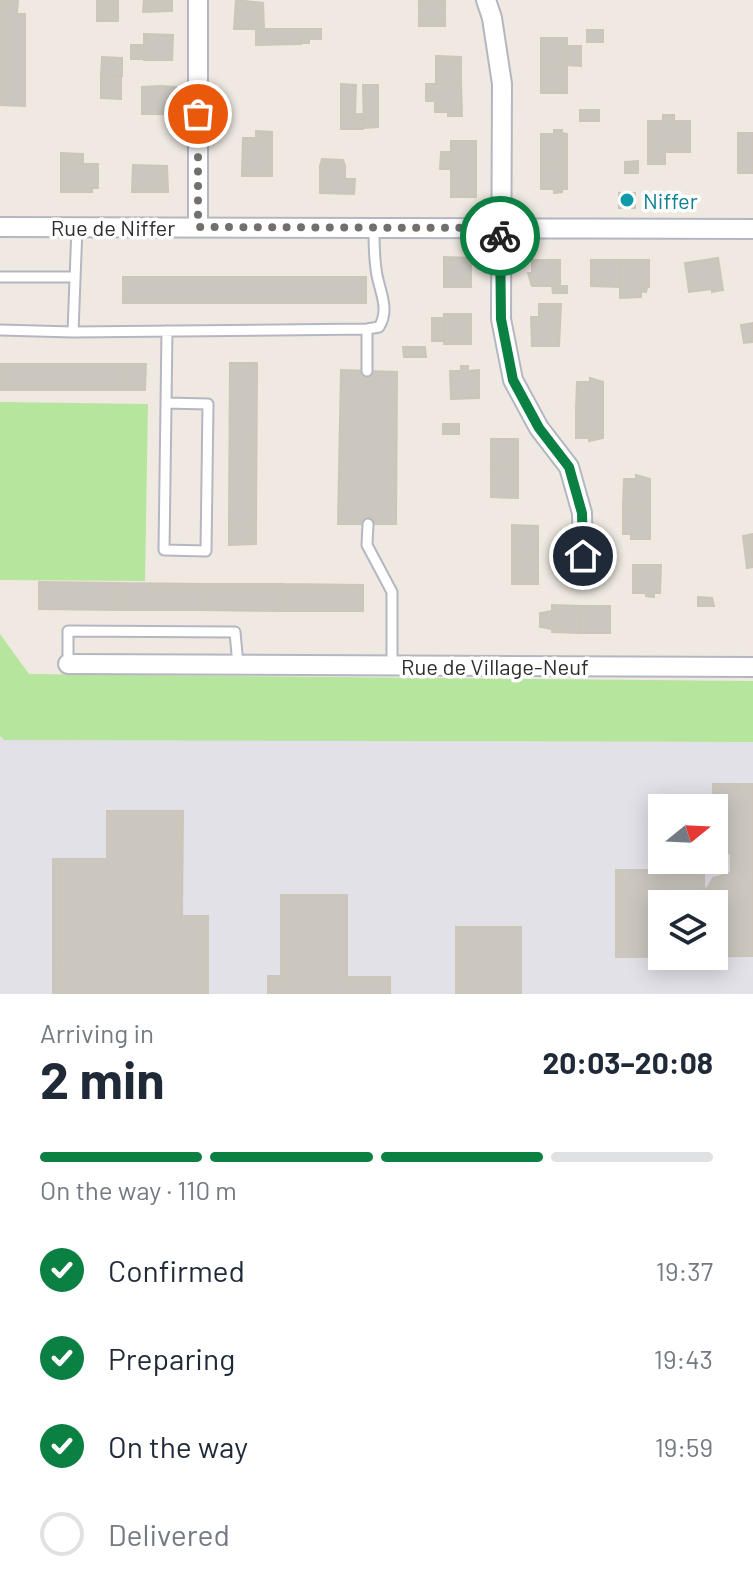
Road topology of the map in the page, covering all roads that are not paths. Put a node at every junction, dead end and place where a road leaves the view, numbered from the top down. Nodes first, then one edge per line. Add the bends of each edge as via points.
1 (198, 0) edge
2 (486, 0) edge
3 (0, 227) edge
4 (77, 227) junction
5 (198, 227) junction
6 (374, 228) junction
7 (500, 228) junction
8 (753, 229) edge
9 (0, 277) edge
10 (75, 277) junction
11 (367, 329) junction
12 (0, 330) edge
13 (167, 331) junction
14 (73, 332) junction
15 (367, 371) dead end
16 (166, 403) junction
17 (368, 524) dead end
18 (583, 556) dead end
19 (68, 664) joint
20 (238, 665) junction
21 (392, 666) junction
22 (753, 667) edge

1 - 5 street
2 - 7 street via 502,84
3 - 4 street, Rue de Niffer
4 - 5 street, Rue de Niffer
4 - 10 lane
5 - 6 street, Rue de Niffer
6 - 7 street, Rue de Niffer
6 - 11 lane via 385,306 379,327
7 - 8 street, Rue de Niffer
7 - 18 street via 501,319 513,380 539,428 569,467 582,513
9 - 10 lane
10 - 14 lane
11 - 13 lane
11 - 15 lane
12 - 14 lane
13 - 14 lane
13 - 16 lane
16 - 16 lane via 164,550 206,551 208,404
17 - 21 lane via 367,545 392,592
19 - 20 street, Rue de Village-Neuf
19 - 20 lane, Rue de Village-Neuf via 68,631 83,631 235,632
20 - 21 street, Rue de Village-Neuf
21 - 22 street, Rue de Village-Neuf

